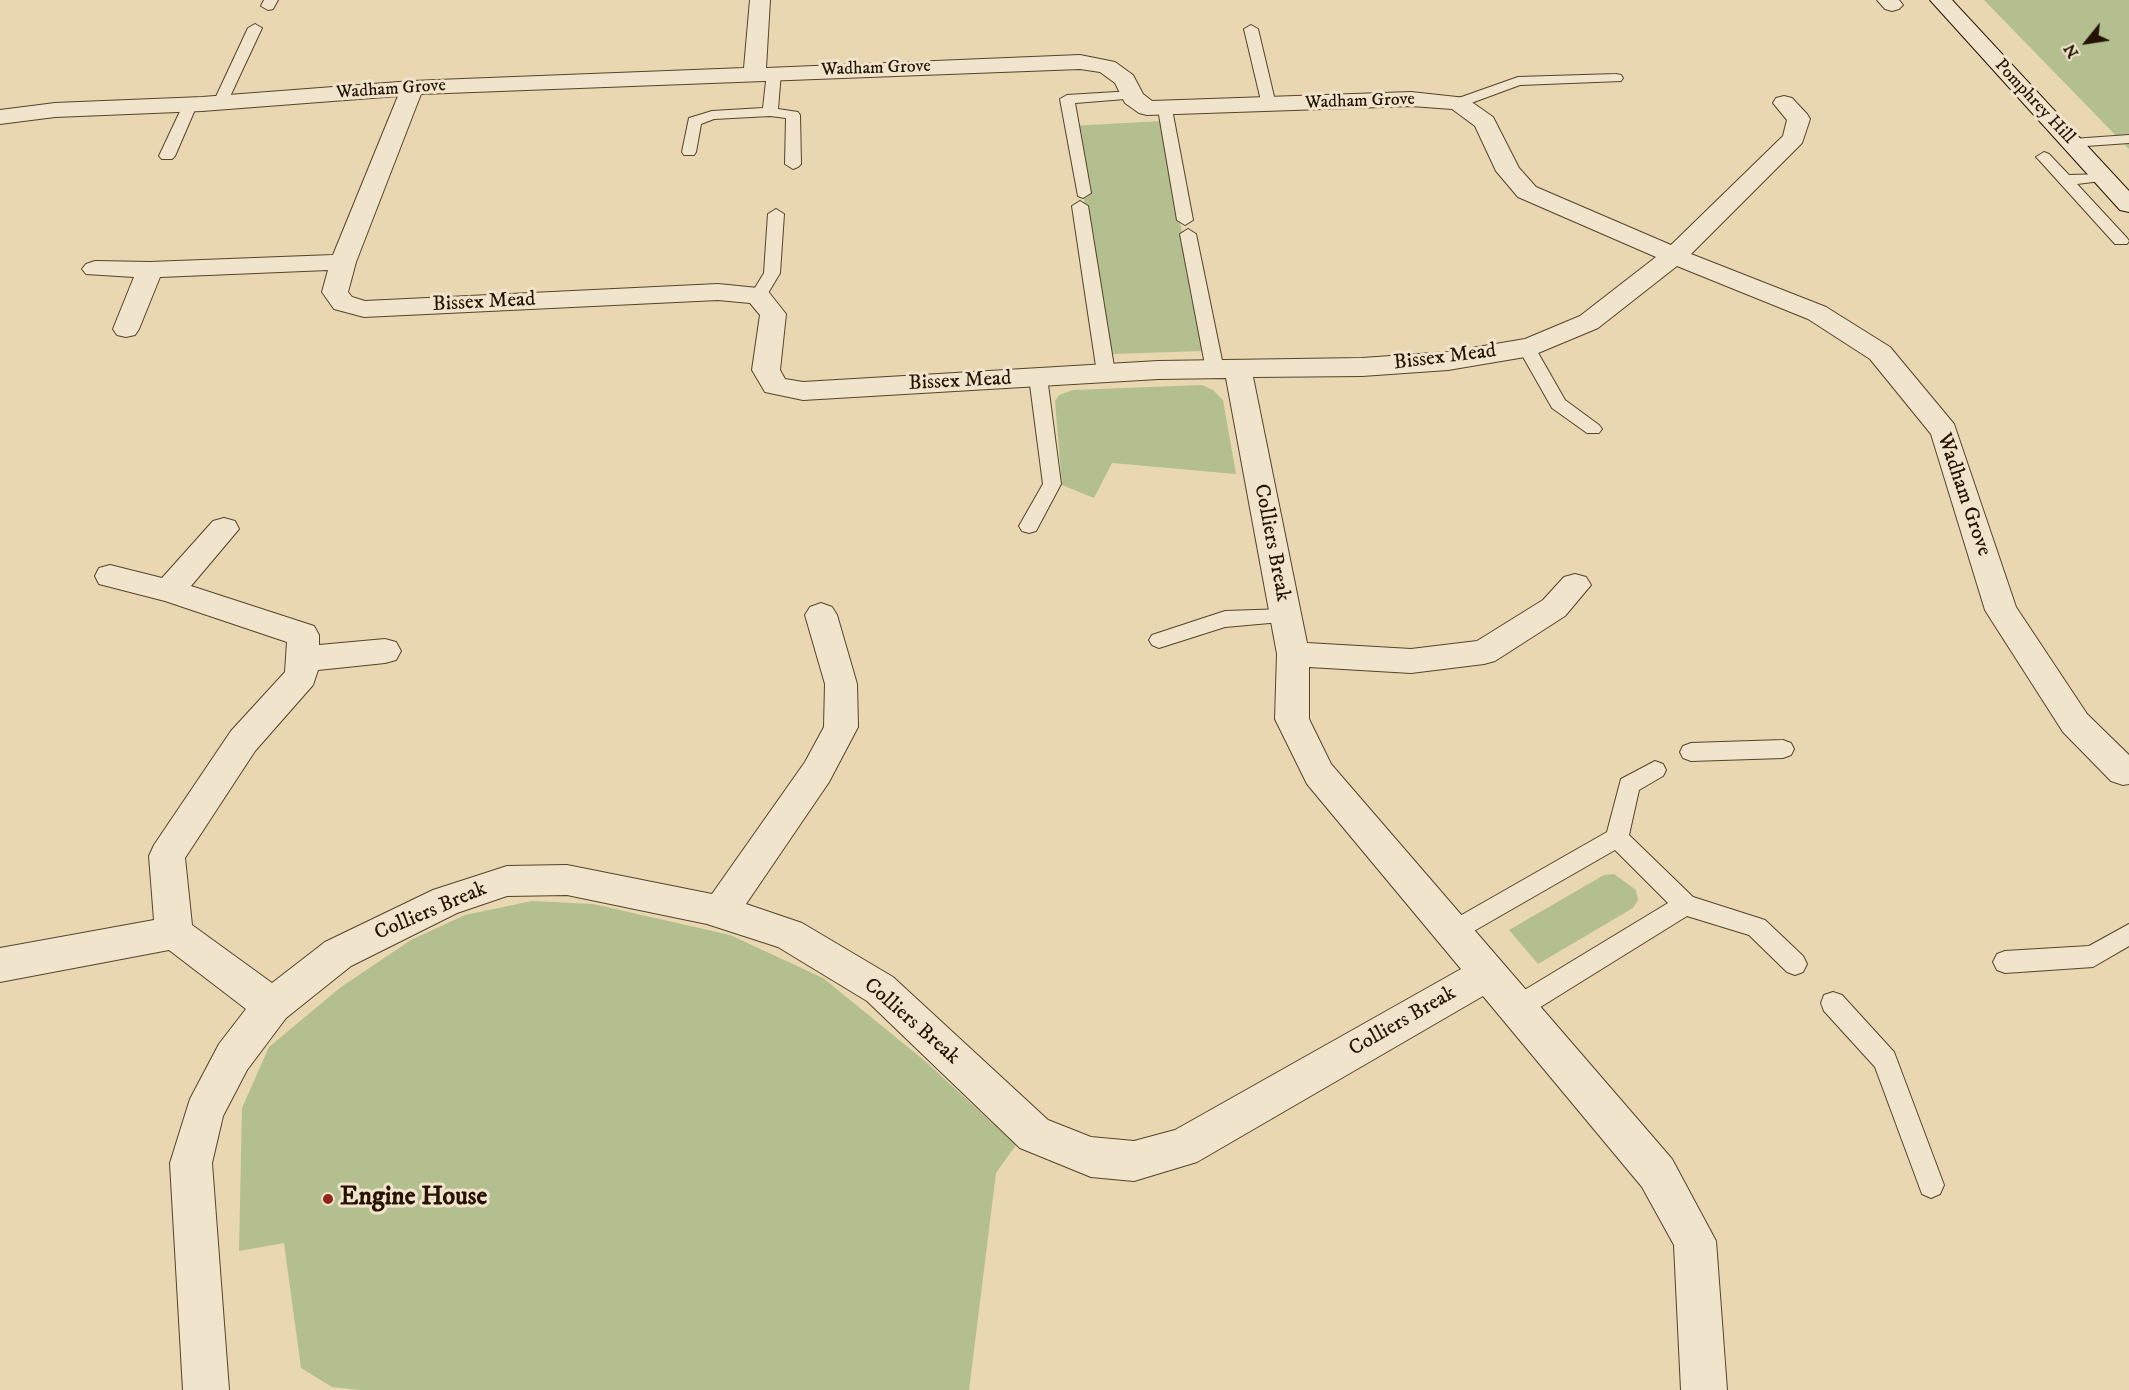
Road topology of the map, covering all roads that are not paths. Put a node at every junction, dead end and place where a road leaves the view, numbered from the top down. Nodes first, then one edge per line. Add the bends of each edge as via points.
1 (760, 0) edge
2 (1940, 0) edge
3 (255, 28) dead end
4 (1251, 29) dead end
5 (764, 73) junction
6 (1616, 78) dead end
7 (412, 88) junction
8 (1133, 95) junction
9 (220, 103) junction
10 (1458, 103) junction
11 (1784, 103) dead end
12 (190, 105) junction
13 (1269, 105) junction
14 (1165, 109) junction
15 (770, 112) junction
16 (0, 117) edge
17 (2129, 139) edge
18 (2072, 143) junction
19 (689, 152) dead end
20 (167, 156) dead end
21 (2044, 157) dead end
22 (793, 165) dead end
23 (2104, 177) junction
24 (2065, 180) junction
25 (2129, 205) edge
26 (776, 214) dead end
27 (2121, 241) dead end
28 (1674, 256) junction
29 (344, 262) junction
30 (95, 269) dead end
31 (150, 270) junction
32 (758, 296) junction
33 (126, 329) dead end
34 (1527, 348) junction
35 (1226, 370) junction
36 (1106, 373) junction
37 (1038, 377) junction
38 (1593, 429) dead end
39 (1029, 526) dead end
40 (224, 529) dead end
41 (110, 576) dead end
42 (1575, 585) dead end
43 (169, 591) junction
44 (821, 615) dead end
45 (1285, 616) junction
46 (1159, 640) dead end
47 (385, 651) dead end
48 (1293, 654) junction
49 (302, 659) junction
50 (1783, 749) dead end
51 (1691, 752) dead end
52 (1655, 770) dead end
53 (2127, 775) edge
54 (1617, 838) junction
55 (1685, 906) junction
56 (720, 913) junction
57 (1452, 932) junction
58 (174, 933) junction
59 (2129, 934) edge
60 (2005, 962) dead end
61 (0, 964) edge
62 (1795, 964) dead end
63 (1486, 974) junction
64 (1833, 1003) dead end
65 (272, 1006) junction
66 (1517, 1008) junction
67 (1931, 1185) dead end
68 (206, 1390) edge
69 (1704, 1390) edge

1 - 5 street
2 - 18 street, Pomphrey Hill
3 - 9 lane
4 - 13 lane
5 - 7 street, Wadham Grove
5 - 8 street, Wadham Grove via 1080,62 1107,67 1125,80
5 - 15 lane
6 - 10 lane via 1518,81
7 - 9 street, Wadham Grove
7 - 29 street, Bissex Mead
8 - 14 street, Wadham Grove via 1147,108
8 - 36 lane via 1066,99
9 - 12 street, Wadham Grove
10 - 13 street, Wadham Grove via 1411,99
10 - 28 street, Wadham Grove via 1485,123 1508,171 1527,192
11 - 28 street via 1799,119 1794,138
12 - 16 street, Wadham Grove via 55,110
12 - 20 lane
13 - 14 street, Wadham Grove
14 - 35 lane via 1186,227
15 - 19 lane via 712,115 694,122
15 - 22 lane via 793,115
17 - 18 lane
18 - 23 street, Pomphrey Hill
21 - 24 lane
23 - 24 lane
23 - 25 street, Pomphrey Hill
24 - 27 lane
26 - 32 lane via 772,273
28 - 34 street, Bissex Mead via 1589,322
28 - 53 street, Wadham Grove via 1817,313 1880,353 1944,431 2001,610 2075,723
29 - 31 street
29 - 32 street, Bissex Mead via 335,292 343,303 364,309 718,292
30 - 31 street
31 - 33 street
32 - 37 street, Bissex Mead via 773,314 766,370 775,386 803,391
34 - 35 street, Bissex Mead via 1448,361
34 - 38 lane via 1558,404
35 - 36 street, Bissex Mead
35 - 45 street, Colliers Break
36 - 37 street, Bissex Mead
37 - 39 lane via 1052,484
40 - 43 street
41 - 43 street
42 - 48 street via 1554,608 1484,652 1411,661
43 - 49 street via 303,635
44 - 56 street via 841,684 841,727 818,772
45 - 46 lane via 1225,619
45 - 48 street, Colliers Break
47 - 49 street
48 - 57 street, Colliers Break via 1292,719 1319,774
49 - 58 street via 301,676 243,741 166,856
50 - 51 lane
52 - 54 lane via 1629,785
54 - 55 lane
54 - 57 lane
55 - 62 lane via 1757,927
55 - 66 lane
56 - 63 street, Colliers Break via 789,934 880,989 1034,1134 1091,1157 1134,1161 1183,1148
56 - 65 street, Colliers Break via 567,880 507,881 446,901 338,954
57 - 63 street, Colliers Break
58 - 61 street
58 - 65 street
59 - 60 lane via 2093,956
63 - 66 street, Colliers Break
64 - 67 lane via 1885,1060
65 - 68 street, Colliers Break via 233,1057 204,1112 191,1163
66 - 69 street, Colliers Break via 1657,1173 1695,1241

